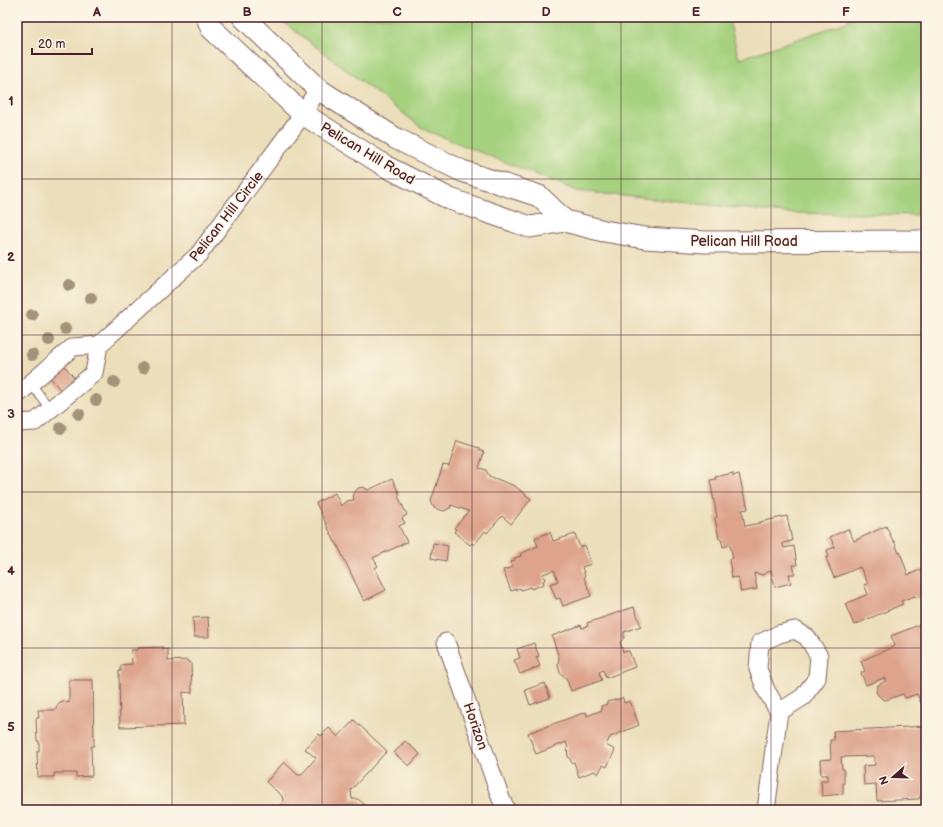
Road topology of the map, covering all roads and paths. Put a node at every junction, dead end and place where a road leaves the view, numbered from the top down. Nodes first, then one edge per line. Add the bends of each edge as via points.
1 (207, 17) edge
2 (243, 17) edge
3 (318, 89) junction
4 (303, 114) junction
5 (565, 221) junction
6 (926, 241) edge
7 (99, 345) junction
8 (31, 384) junction
9 (17, 395) edge
10 (51, 410) junction
11 (17, 423) edge
12 (446, 642) dead end
13 (779, 712) junction
14 (507, 810) edge
15 (766, 810) edge

1 - 4 street, Pelican Hill Road via 211,28
2 - 3 street, Pelican Hill Road
3 - 4 street, Pelican Hill Circle
3 - 5 street, Pelican Hill Road via 395,138 462,171 539,196
4 - 5 street, Pelican Hill Road via 387,167 450,199 530,226
4 - 7 street, Pelican Hill Circle via 199,254
5 - 6 street, Pelican Hill Road via 645,238 705,242
7 - 8 street via 73,347
7 - 10 street via 94,373
8 - 9 street
8 - 10 lane
10 - 11 street via 35,422
12 - 14 street, Horizon
13 - 13 street via 766,690 758,669 760,643 795,630 807,637 819,656 817,678 803,696
13 - 15 street

